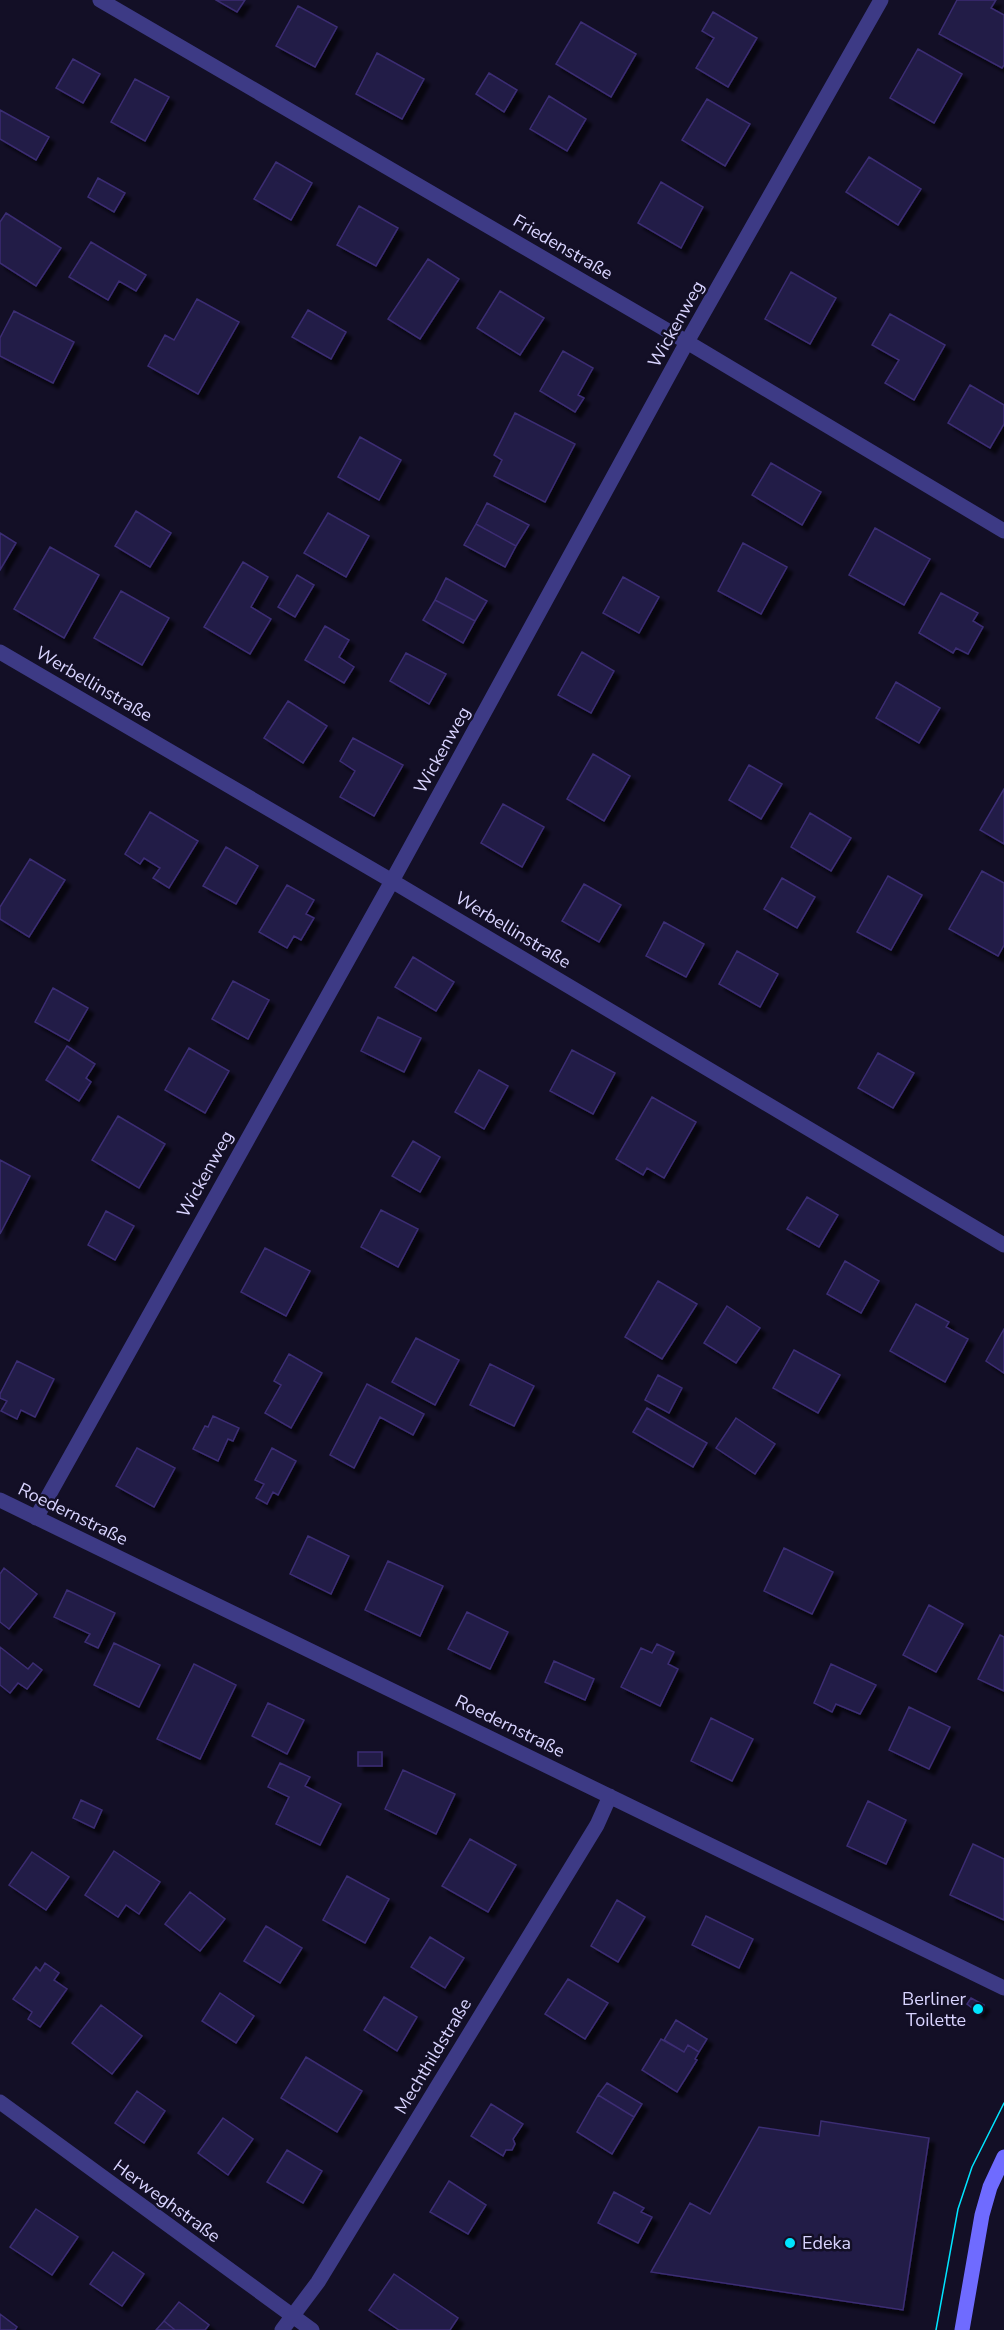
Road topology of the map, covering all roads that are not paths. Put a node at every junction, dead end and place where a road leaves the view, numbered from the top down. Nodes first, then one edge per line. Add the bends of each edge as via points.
1 (100, 0) edge
2 (881, 0) edge
3 (687, 342) junction
4 (1004, 531) edge
5 (0, 652) edge
6 (392, 881) junction
7 (1004, 1245) edge
8 (0, 1500) edge
9 (36, 1518) junction
10 (610, 1796) junction
11 (1004, 1988) edge
12 (0, 2102) edge
13 (1004, 2157) edge
14 (293, 2316) junction
15 (282, 2330) edge
16 (312, 2330) edge
17 (965, 2330) edge

1 - 3 street, Friedenstraße
2 - 3 street, Wickenweg
3 - 4 street, Friedenstraße
3 - 6 street, Wickenweg
5 - 6 street, Werbellinstraße
6 - 7 street, Werbellinstraße
6 - 9 street, Wickenweg
8 - 9 street, Roedernstraße
9 - 10 street, Roedernstraße
10 - 11 street, Roedernstraße
10 - 14 street, Mechthildstraße via 597,1825 318,2282
12 - 14 street, Herweghstraße
13 - 17 main road via 982,2215
14 - 15 street, Mechthildstraße
14 - 16 street, Herweghstraße

